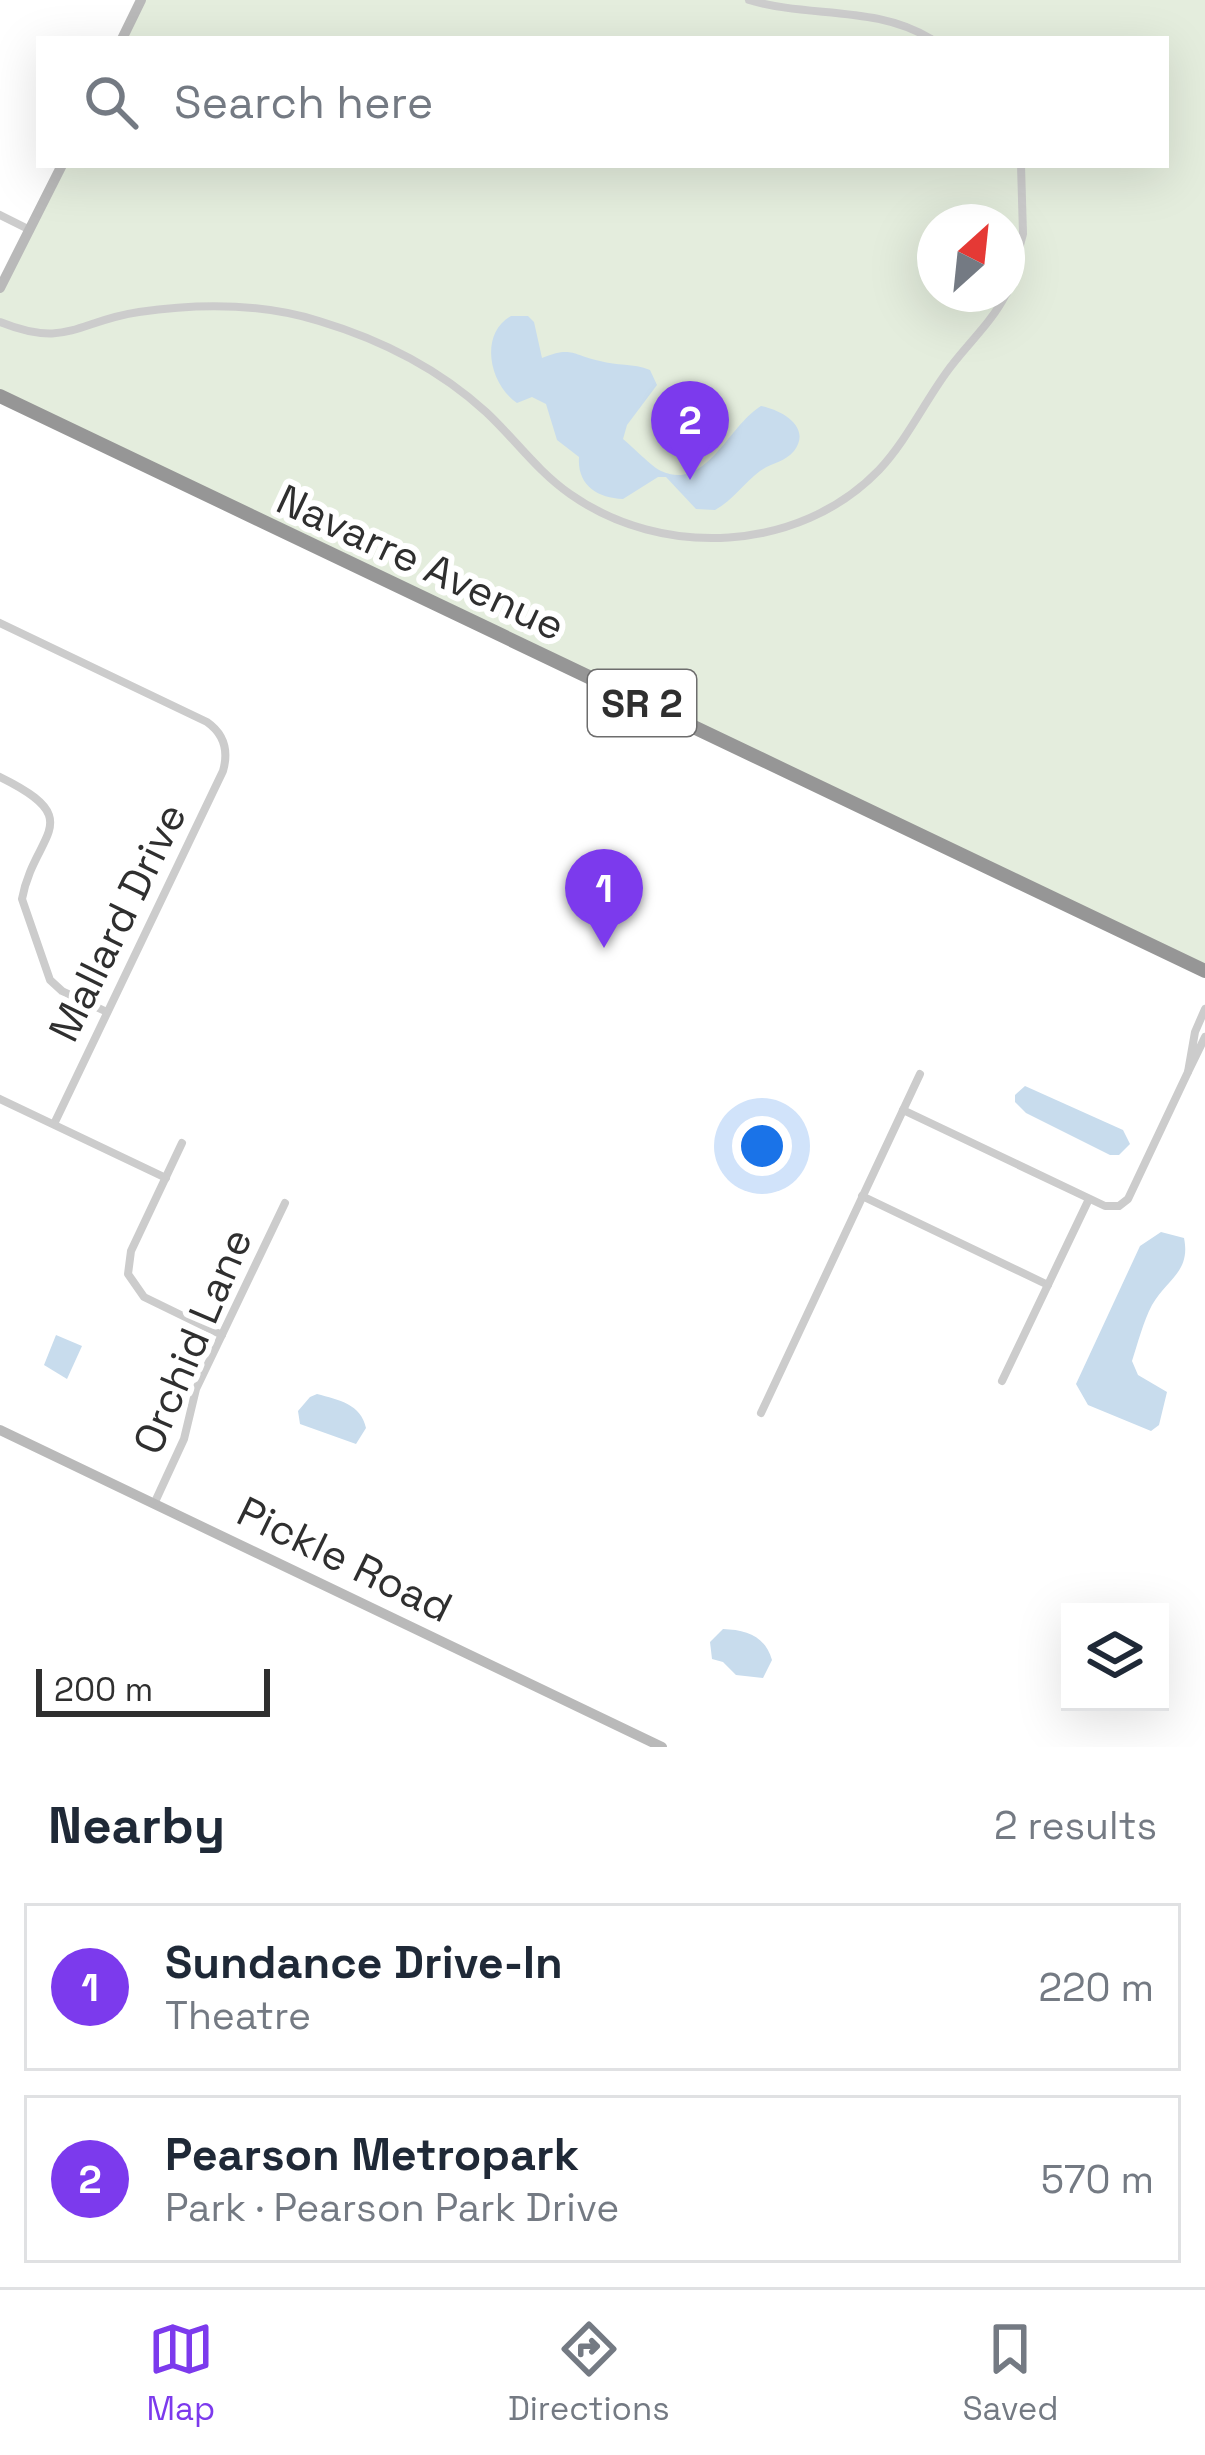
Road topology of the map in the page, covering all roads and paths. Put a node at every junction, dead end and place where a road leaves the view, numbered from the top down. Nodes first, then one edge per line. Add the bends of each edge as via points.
1 (141, 0) edge
2 (748, 0) edge
3 (123, 36) edge
4 (924, 36) edge
5 (61, 168) edge
6 (1021, 168) edge
7 (1022, 204) edge
8 (0, 215) edge
9 (30, 230) junction
10 (0, 288) edge
11 (993, 312) edge
12 (0, 322) edge
13 (0, 396) edge
14 (0, 623) edge
15 (0, 777) edge
16 (1205, 971) edge
17 (1205, 1009) edge
18 (107, 1012) junction
19 (1205, 1036) edge
20 (1188, 1072) junction
21 (920, 1074) dead end
22 (0, 1099) edge
23 (903, 1110) junction
24 (54, 1124) junction
25 (182, 1144) dead end
26 (166, 1178) junction
27 (862, 1196) junction
28 (1089, 1199) junction
29 (285, 1203) dead end
30 (1048, 1285) junction
31 (222, 1335) junction
32 (1002, 1381) dead end
33 (760, 1413) dead end
34 (0, 1430) edge
35 (154, 1504) junction
36 (662, 1747) edge

1 - 3 street
2 - 4 street via 882,19
5 - 9 street
6 - 7 street
8 - 9 street
9 - 10 street
11 - 12 street via 877,472 804,520 728,538 657,533 592,508 438,376 315,320 257,308 188,307 41,336
13 - 16 highway, Navarre Avenue / SR 2
14 - 18 street, Mallard Drive via 207,722 224,743 223,771
15 - 18 street via 36,796 50,816 22,896 46,974
17 - 20 street
18 - 24 street, Mallard Drive
19 - 20 street
20 - 28 street via 1126,1201 1110,1208
21 - 23 street
22 - 24 street
23 - 27 street
23 - 28 street
24 - 26 street
25 - 26 street
26 - 31 street via 129,1255 128,1274 144,1297
27 - 30 street
27 - 33 street
28 - 30 street
29 - 31 street, Orchid Lane
30 - 32 street
31 - 35 street, Orchid Lane
34 - 35 street, Pickle Road
35 - 36 street, Pickle Road

